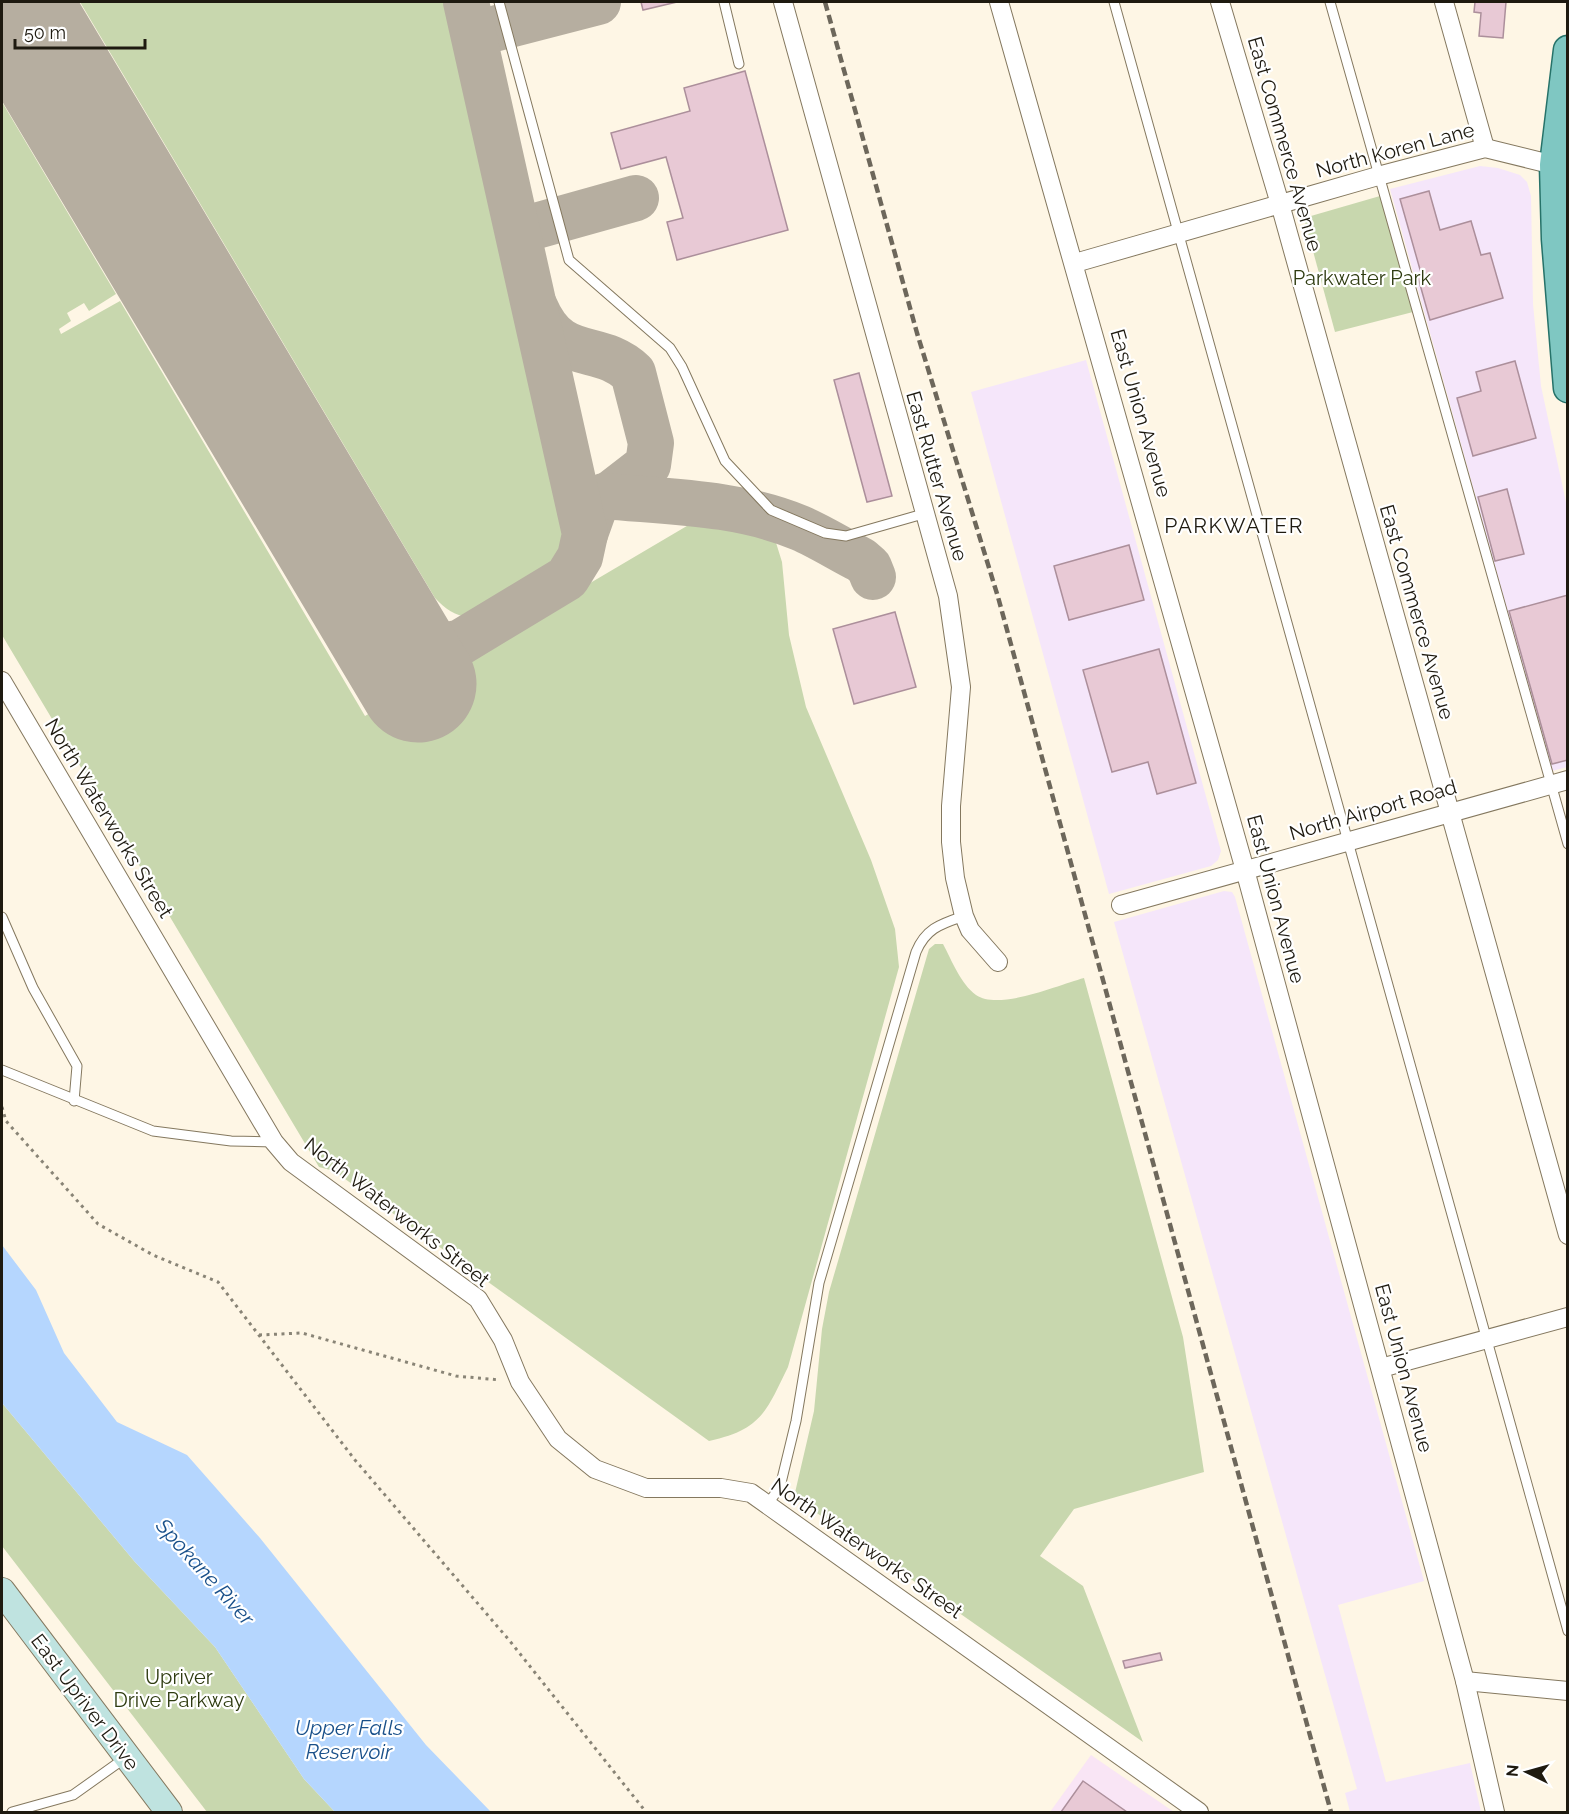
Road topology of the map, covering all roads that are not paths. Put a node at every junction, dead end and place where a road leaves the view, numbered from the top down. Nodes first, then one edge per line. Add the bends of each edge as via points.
1 (499, 2) edge
2 (724, 2) edge
3 (783, 2) edge
4 (999, 2) edge
5 (1114, 2) edge
6 (1220, 2) edge
7 (1330, 2) edge
8 (1444, 2) edge
9 (1568, 50) edge
10 (740, 64) dead end
11 (1485, 148) junction
12 (1554, 165) junction
13 (1378, 176) junction
14 (1280, 204) junction
15 (1178, 234) junction
16 (1075, 263) junction
17 (1568, 388) edge
18 (923, 514) junction
19 (2, 681) edge
20 (1559, 782) edge
21 (1449, 812) junction
22 (1349, 840) junction
23 (1568, 844) edge
24 (1245, 870) junction
25 (1121, 905) dead end
26 (964, 916) junction
27 (2, 917) edge
28 (998, 962) dead end
29 (2, 1070) edge
30 (74, 1101) junction
31 (274, 1142) junction
32 (1568, 1235) edge
33 (1568, 1317) edge
34 (1487, 1339) junction
35 (1381, 1368) junction
36 (767, 1505) junction
37 (2, 1592) edge
38 (1568, 1631) edge
39 (1465, 1681) junction
40 (1568, 1691) edge
41 (126, 1757) junction
42 (12, 1812) edge
43 (169, 1812) edge
44 (1199, 1812) edge
45 (1495, 1812) edge

1 - 18 lane via 570,260 670,348 725,461 771,510 825,533 846,536
2 - 10 lane
3 - 18 street, East Rutter Avenue
4 - 16 street, East Union Avenue
5 - 15 lane
6 - 14 street, East Commerce Avenue
7 - 13 lane
8 - 11 street
9 - 12 main road
11 - 12 street, North Koren Lane
11 - 13 street, North Koren Lane
12 - 17 main road
13 - 14 street, North Koren Lane
13 - 20 lane
14 - 15 street, North Koren Lane
14 - 21 street, East Commerce Avenue
15 - 16 street, North Koren Lane
15 - 22 lane
16 - 24 street, East Union Avenue
18 - 26 street, East Rutter Avenue via 948,596 961,687 951,842
19 - 31 street, North Waterworks Street
20 - 21 street, North Airport Road
20 - 23 lane
21 - 22 street, North Airport Road
21 - 32 street, East Commerce Avenue
22 - 24 street, North Airport Road
22 - 34 lane
24 - 25 street, North Airport Road
24 - 35 street, East Union Avenue
26 - 28 street, East Rutter Avenue
26 - 36 lane via 933,927 916,952 819,1283 796,1421 780,1487
27 - 30 lane via 33,988 76,1066
29 - 30 lane
30 - 31 lane via 153,1131
31 - 36 street, North Waterworks Street via 291,1162 478,1299 503,1340 520,1382 558,1440 595,1469 646,1488 751,1493
33 - 34 street
34 - 35 street
34 - 38 lane
35 - 39 street, East Union Avenue
36 - 44 street, North Waterworks Street
37 - 41 street, East Upriver Drive
39 - 40 street
39 - 45 street, East Union Avenue
41 - 42 lane via 73,1795
41 - 43 street, East Upriver Drive

